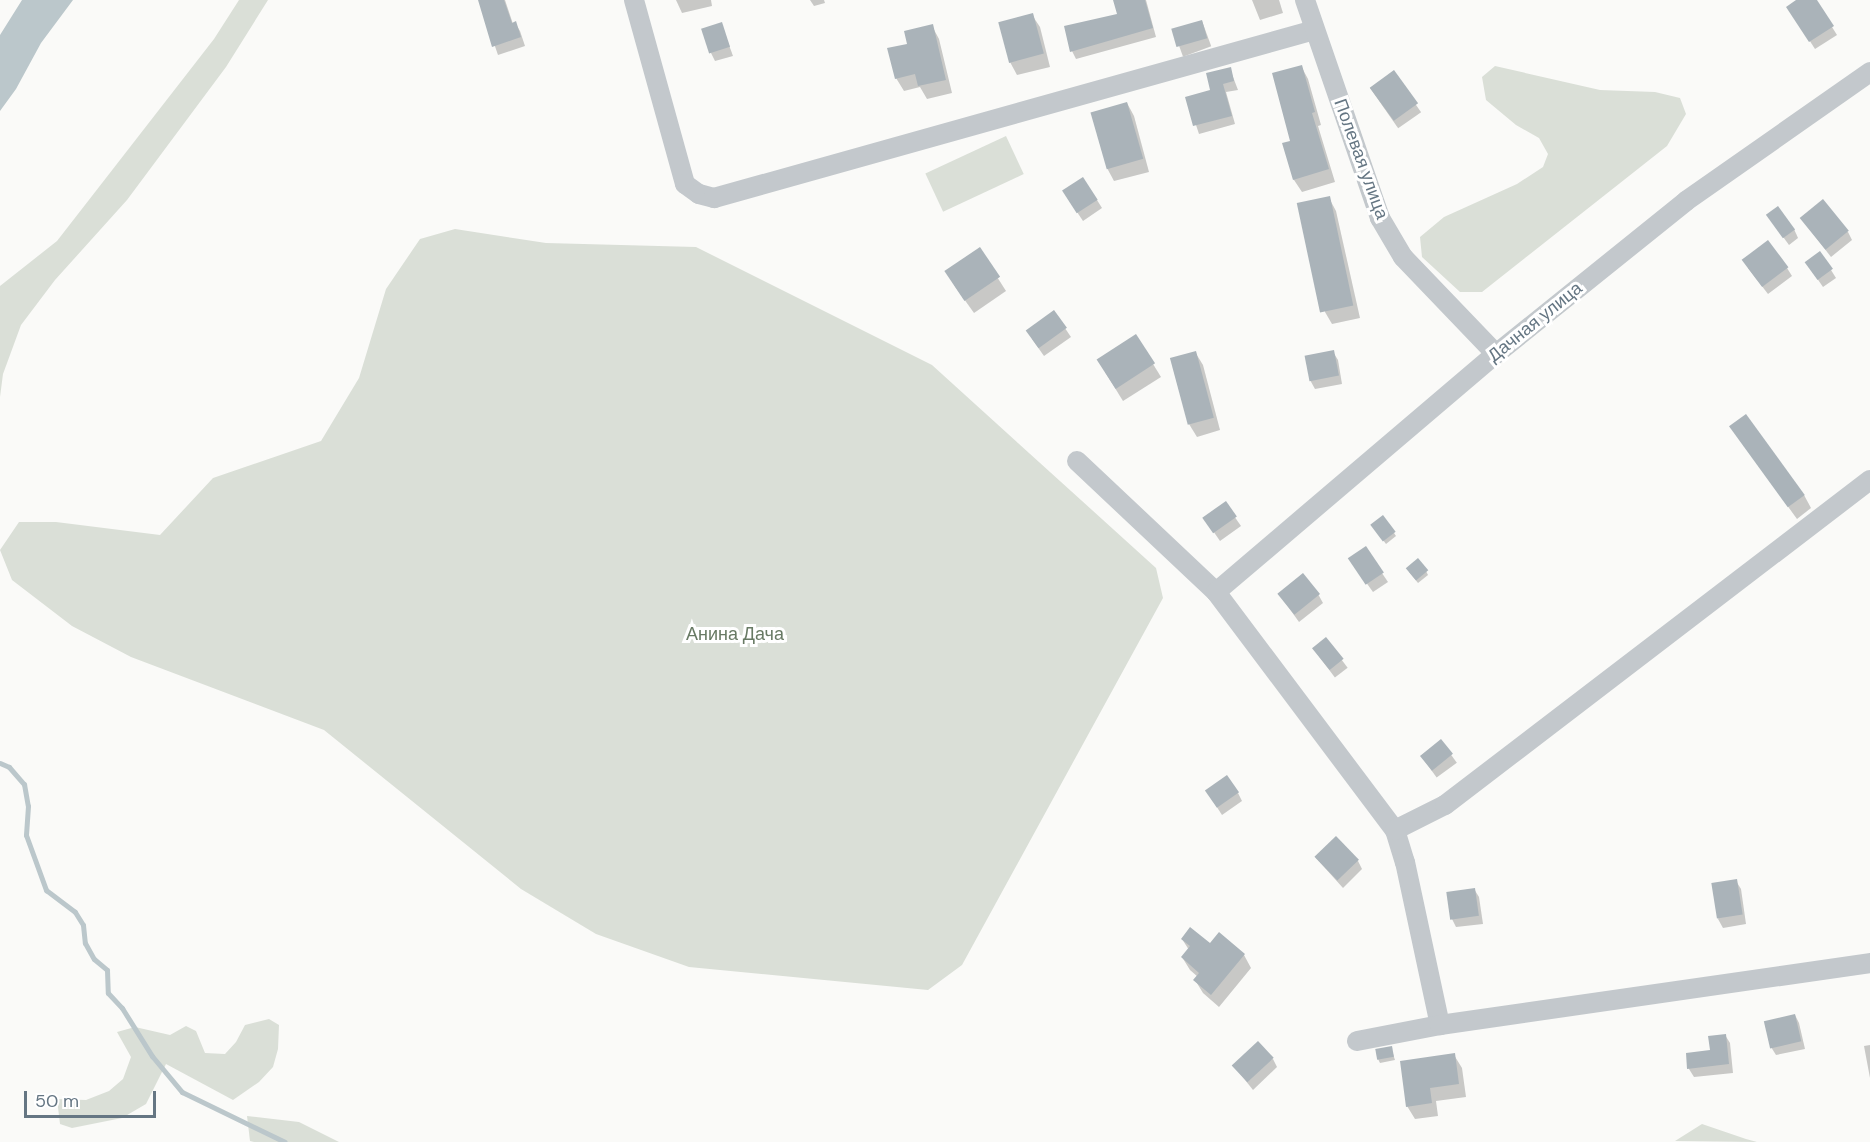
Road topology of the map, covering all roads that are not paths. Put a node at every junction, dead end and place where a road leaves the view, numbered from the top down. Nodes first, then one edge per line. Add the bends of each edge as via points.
1 (634, 0) edge
2 (1305, 0) edge
3 (1314, 30) junction
4 (1870, 72) edge
5 (1496, 354) junction
6 (1077, 461) dead end
7 (1870, 480) edge
8 (1216, 592) junction
9 (1395, 830) junction
10 (1870, 963) edge
11 (1440, 1025) junction
12 (1358, 1041) dead end

1 - 3 street via 685,184 714,198
2 - 3 street, Полевая улица
3 - 5 street, Полевая улица via 1380,218 1403,257
4 - 5 street, Дачная улица via 1686,201
5 - 8 street, Дачная улица
6 - 8 street
7 - 9 street via 1445,805
8 - 9 street
9 - 11 street
10 - 11 street
11 - 12 street

